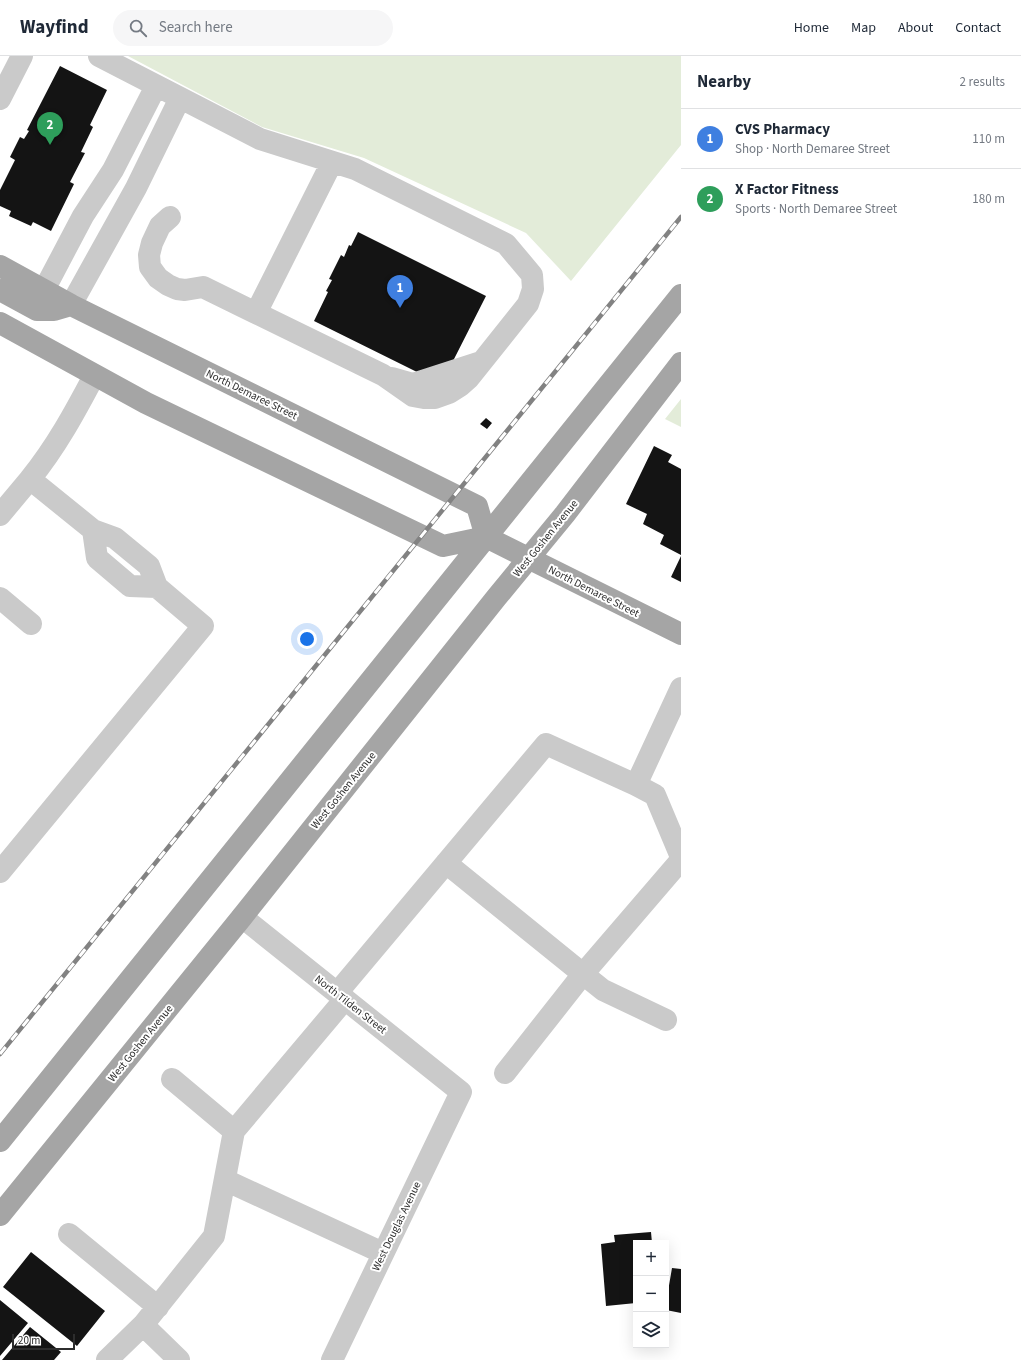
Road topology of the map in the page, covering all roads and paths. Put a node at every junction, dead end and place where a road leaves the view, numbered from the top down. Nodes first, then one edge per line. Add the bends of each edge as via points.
1 (22, 56) edge
2 (99, 56) edge
3 (156, 86) junction
4 (180, 98) junction
5 (0, 99) edge
6 (332, 162) junction
7 (170, 218) dead end
8 (0, 266) edge
9 (0, 290) edge
10 (44, 290) junction
11 (681, 295) edge
12 (72, 305) junction
13 (256, 313) junction
14 (5, 326) edge
15 (681, 363) edge
16 (94, 376) junction
17 (30, 479) junction
18 (0, 515) edge
19 (486, 537) junction
20 (529, 558) junction
21 (0, 598) edge
22 (31, 624) dead end
23 (681, 634) edge
24 (681, 688) edge
25 (636, 785) junction
26 (681, 857) edge
27 (681, 860) edge
28 (446, 864) junction
29 (0, 872) edge
30 (242, 917) junction
31 (584, 974) junction
32 (341, 996) junction
33 (666, 1020) dead end
34 (505, 1073) dead end
35 (172, 1079) dead end
36 (461, 1092) joint
37 (234, 1130) junction
38 (0, 1141) edge
39 (225, 1180) junction
40 (0, 1215) edge
41 (69, 1234) dead end
42 (383, 1253) junction
43 (158, 1307) junction
44 (143, 1325) junction
45 (107, 1360) edge
46 (180, 1360) edge
47 (332, 1360) edge

1 - 5 street
2 - 3 street
3 - 4 street
3 - 10 street via 113,170 83,216
4 - 6 street via 260,139
4 - 12 street via 136,188
6 - 13 street
6 - 13 street via 355,169 506,244 532,275 533,289 528,304 460,386 435,398 413,396 383,375
7 - 13 street via 160,226 149,255 150,267 158,278 177,289 203,287
8 - 10 main road, North Demaree Street
9 - 12 main road via 37,310 54,310
10 - 12 main road, North Demaree Street
11 - 19 main road
12 - 19 main road, North Demaree Street via 477,506
14 - 16 main road
15 - 20 main road, West Goshen Avenue
16 - 17 street via 63,434
16 - 19 main road via 443,546
17 - 18 street
17 - 29 street via 93,530 97,558 130,586 157,587 203,626
19 - 20 main road, North Demaree Street
19 - 38 main road
20 - 23 main road, North Demaree Street
20 - 30 main road, West Goshen Avenue
21 - 22 street
24 - 25 street
25 - 26 street via 655,795
25 - 28 street via 546,744
27 - 31 street
28 - 31 street
28 - 32 street
30 - 32 street, North Tilden Street
30 - 40 main road, West Goshen Avenue
31 - 33 street via 603,990
31 - 34 street
32 - 36 street, North Tilden Street
32 - 37 street
35 - 37 street
36 - 42 street, West Douglas Avenue
37 - 39 street
39 - 42 street
39 - 43 street via 214,1236
41 - 43 street
42 - 47 street, West Douglas Avenue
43 - 44 street
44 - 45 street
44 - 46 street

